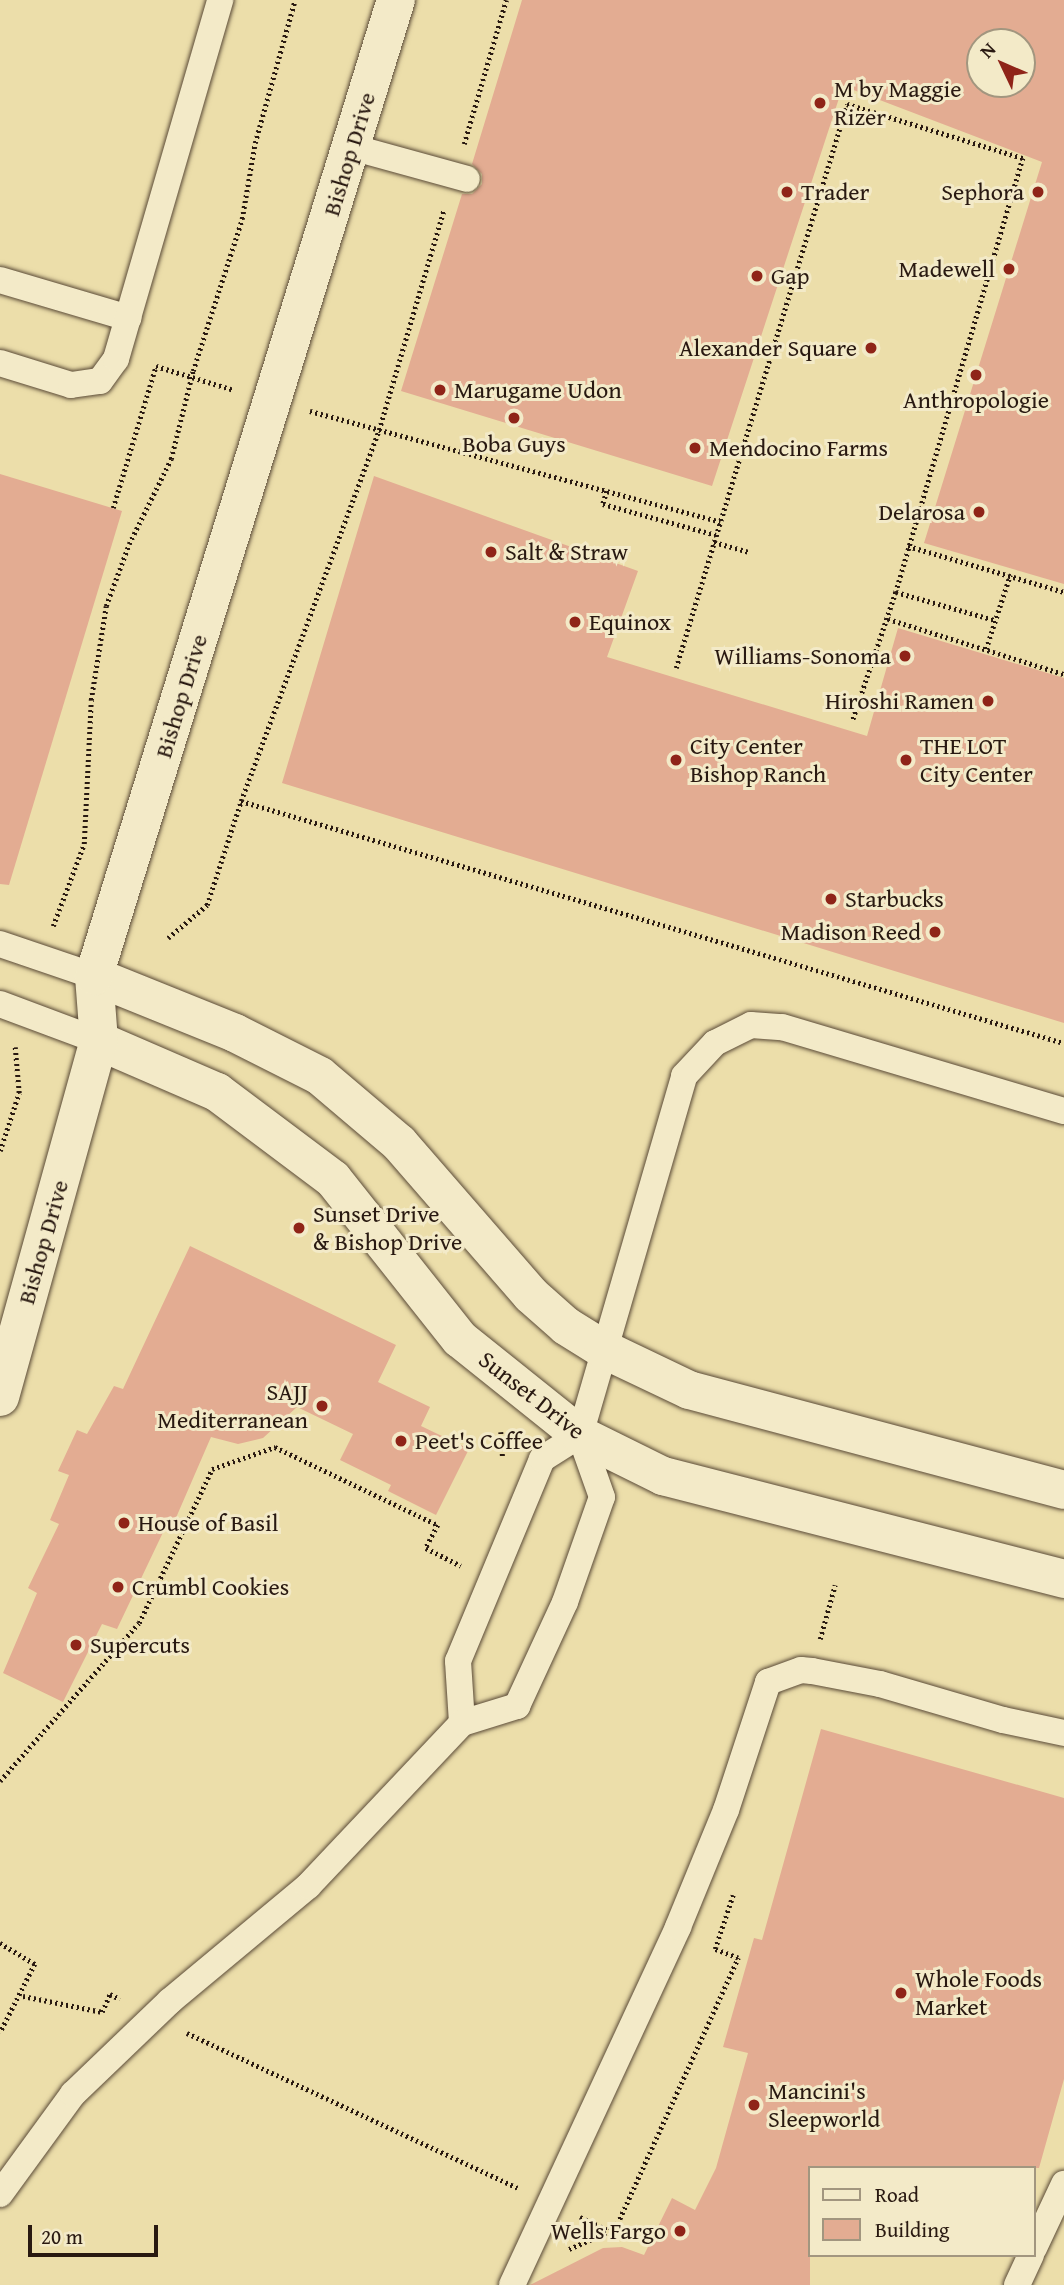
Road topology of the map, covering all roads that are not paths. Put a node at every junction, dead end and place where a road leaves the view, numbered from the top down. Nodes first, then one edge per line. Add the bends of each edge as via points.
1 (220, 0) edge
2 (396, 0) edge
3 (351, 147) junction
4 (461, 177) road end
5 (0, 280) edge
6 (128, 318) junction
7 (0, 363) edge
8 (0, 944) edge
9 (94, 976) junction
10 (0, 1004) edge
11 (99, 1041) junction
12 (1064, 1111) edge
13 (603, 1349) junction
14 (0, 1397) edge
15 (580, 1435) junction
16 (1064, 1490) edge
17 (1064, 1579) edge
18 (461, 1723) junction
19 (1064, 1733) edge
20 (1064, 2184) edge
21 (0, 2194) edge
22 (1036, 2244) edge
23 (1030, 2257) edge
24 (512, 2285) edge
25 (1017, 2285) edge

1 - 6 lane
2 - 3 street, Bishop Drive
3 - 4 lane
3 - 9 street, Bishop Drive
5 - 6 lane
6 - 7 lane via 116,359 100,381 71,384
8 - 9 lane
9 - 11 street, Bishop Drive
9 - 13 street via 235,1033 320,1076 399,1143 531,1295 566,1326
10 - 11 lane
11 - 14 street, Bishop Drive
11 - 15 street, Sunset Drive via 217,1092 333,1180 460,1339
12 - 13 lane via 782,1027 751,1025 715,1043 684,1076
13 - 15 lane
13 - 16 street via 689,1390
15 - 17 street, Sunset Drive via 663,1476
15 - 18 lane via 542,1459 458,1661
15 - 18 lane via 602,1497 565,1602 517,1706
18 - 21 lane via 308,1886 154,2017 73,2094
19 - 24 lane via 880,1684 806,1670 768,1682 726,1810 678,1927
20 - 22 lane
23 - 25 lane

